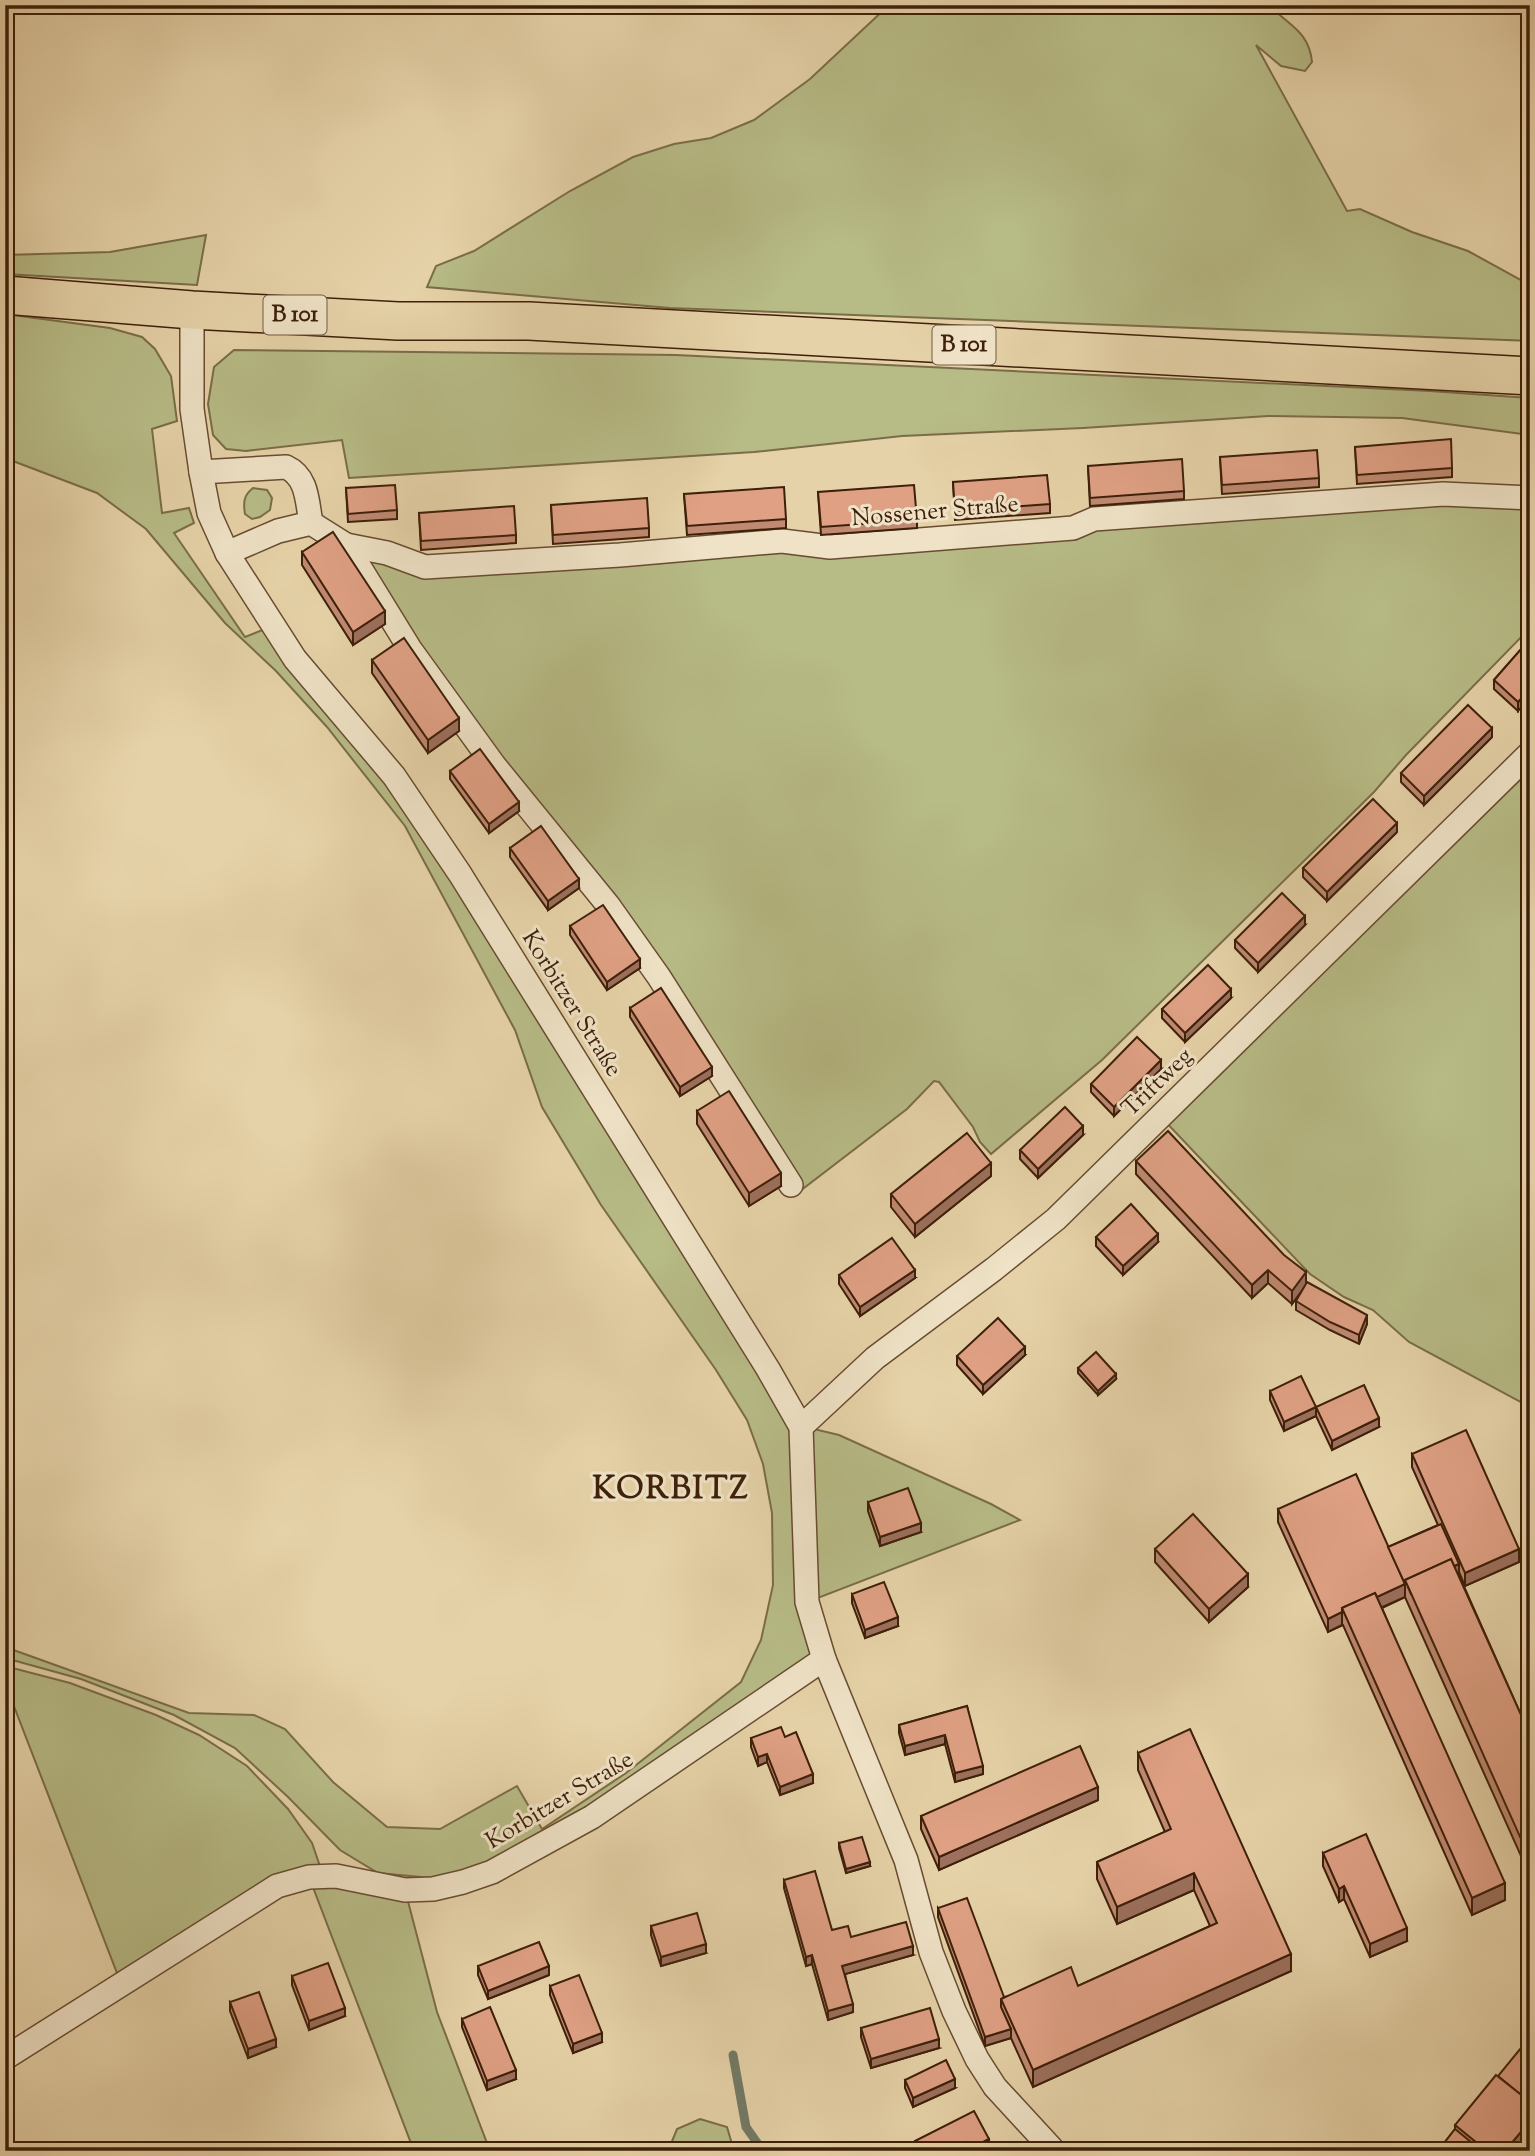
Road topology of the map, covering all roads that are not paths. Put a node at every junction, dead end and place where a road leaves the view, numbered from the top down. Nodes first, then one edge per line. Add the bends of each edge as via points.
1 (5, 295) edge
2 (192, 310) junction
3 (1530, 376) edge
4 (201, 472) junction
5 (1530, 498) edge
6 (311, 523) junction
7 (346, 545) junction
8 (227, 553) junction
9 (1530, 753) edge
10 (791, 1185) dead end
11 (801, 1427) junction
12 (824, 1658) junction
13 (5, 2059) edge
14 (1054, 2151) edge

1 - 2 main road, B 101
2 - 3 main road, B 101 via 651,327
2 - 4 street, Korbitzer Straße via 192,409
4 - 6 street via 286,467 297,471
4 - 8 street, Korbitzer Straße via 209,513
5 - 7 street, Nossener Straße via 1443,494 1094,519 1073,528 830,547 782,541 425,567
6 - 7 street
6 - 8 street via 278,531
7 - 10 street via 410,649 494,765 608,905 659,977
8 - 11 street, Korbitzer Straße via 295,659 394,776 460,874
9 - 11 street, Triftweg via 1056,1219 875,1358
11 - 12 street, Korbitzer Straße via 807,1602
12 - 13 street, Korbitzer Straße via 592,1817 492,1872 433,1889 405,1889 336,1875 277,1886
12 - 14 street, Korbitzer Straße via 906,1860 954,2011 995,2087

